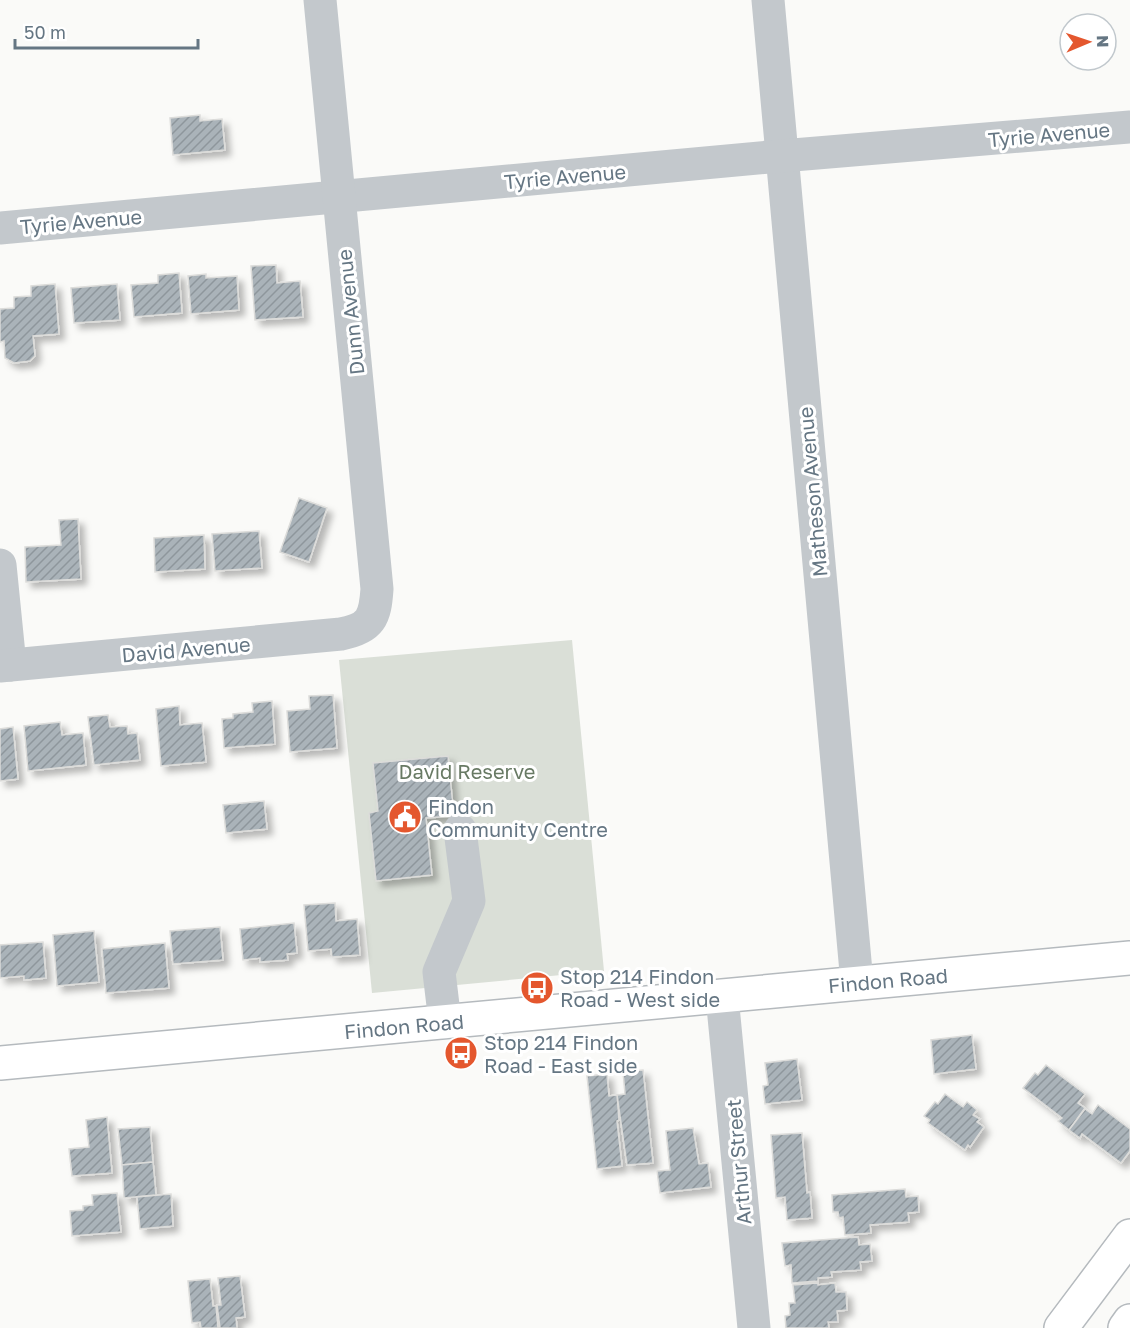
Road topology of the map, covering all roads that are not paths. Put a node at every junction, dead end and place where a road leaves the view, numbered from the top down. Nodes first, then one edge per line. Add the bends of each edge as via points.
1 (320, 0) edge
2 (768, 0) edge
3 (1130, 127) edge
4 (782, 155) junction
5 (338, 197) junction
6 (0, 228) edge
7 (0, 565) edge
8 (369, 623) joint
9 (5, 666) edge
10 (460, 830) dead end
11 (1130, 958) edge
12 (856, 983) junction
13 (722, 996) junction
14 (445, 1022) junction
15 (0, 1064) edge
16 (1130, 1236) edge
17 (1130, 1322) edge
18 (754, 1328) edge
19 (1061, 1328) edge
20 (1125, 1328) edge

1 - 5 street, Dunn Avenue
2 - 4 street, Matheson Avenue
3 - 4 street, Tyrie Avenue
4 - 5 street, Tyrie Avenue
4 - 12 street, Matheson Avenue
5 - 6 street, Tyrie Avenue
5 - 8 street, Dunn Avenue via 377,589 376,608
7 - 9 street
8 - 9 street, David Avenue via 358,631 341,634
10 - 14 street via 469,901 439,972
11 - 12 main road, Findon Road
12 - 13 main road, Findon Road
13 - 14 main road, Findon Road
13 - 18 street, Arthur Street
14 - 15 main road, Findon Road
16 - 19 main road
17 - 20 main road

